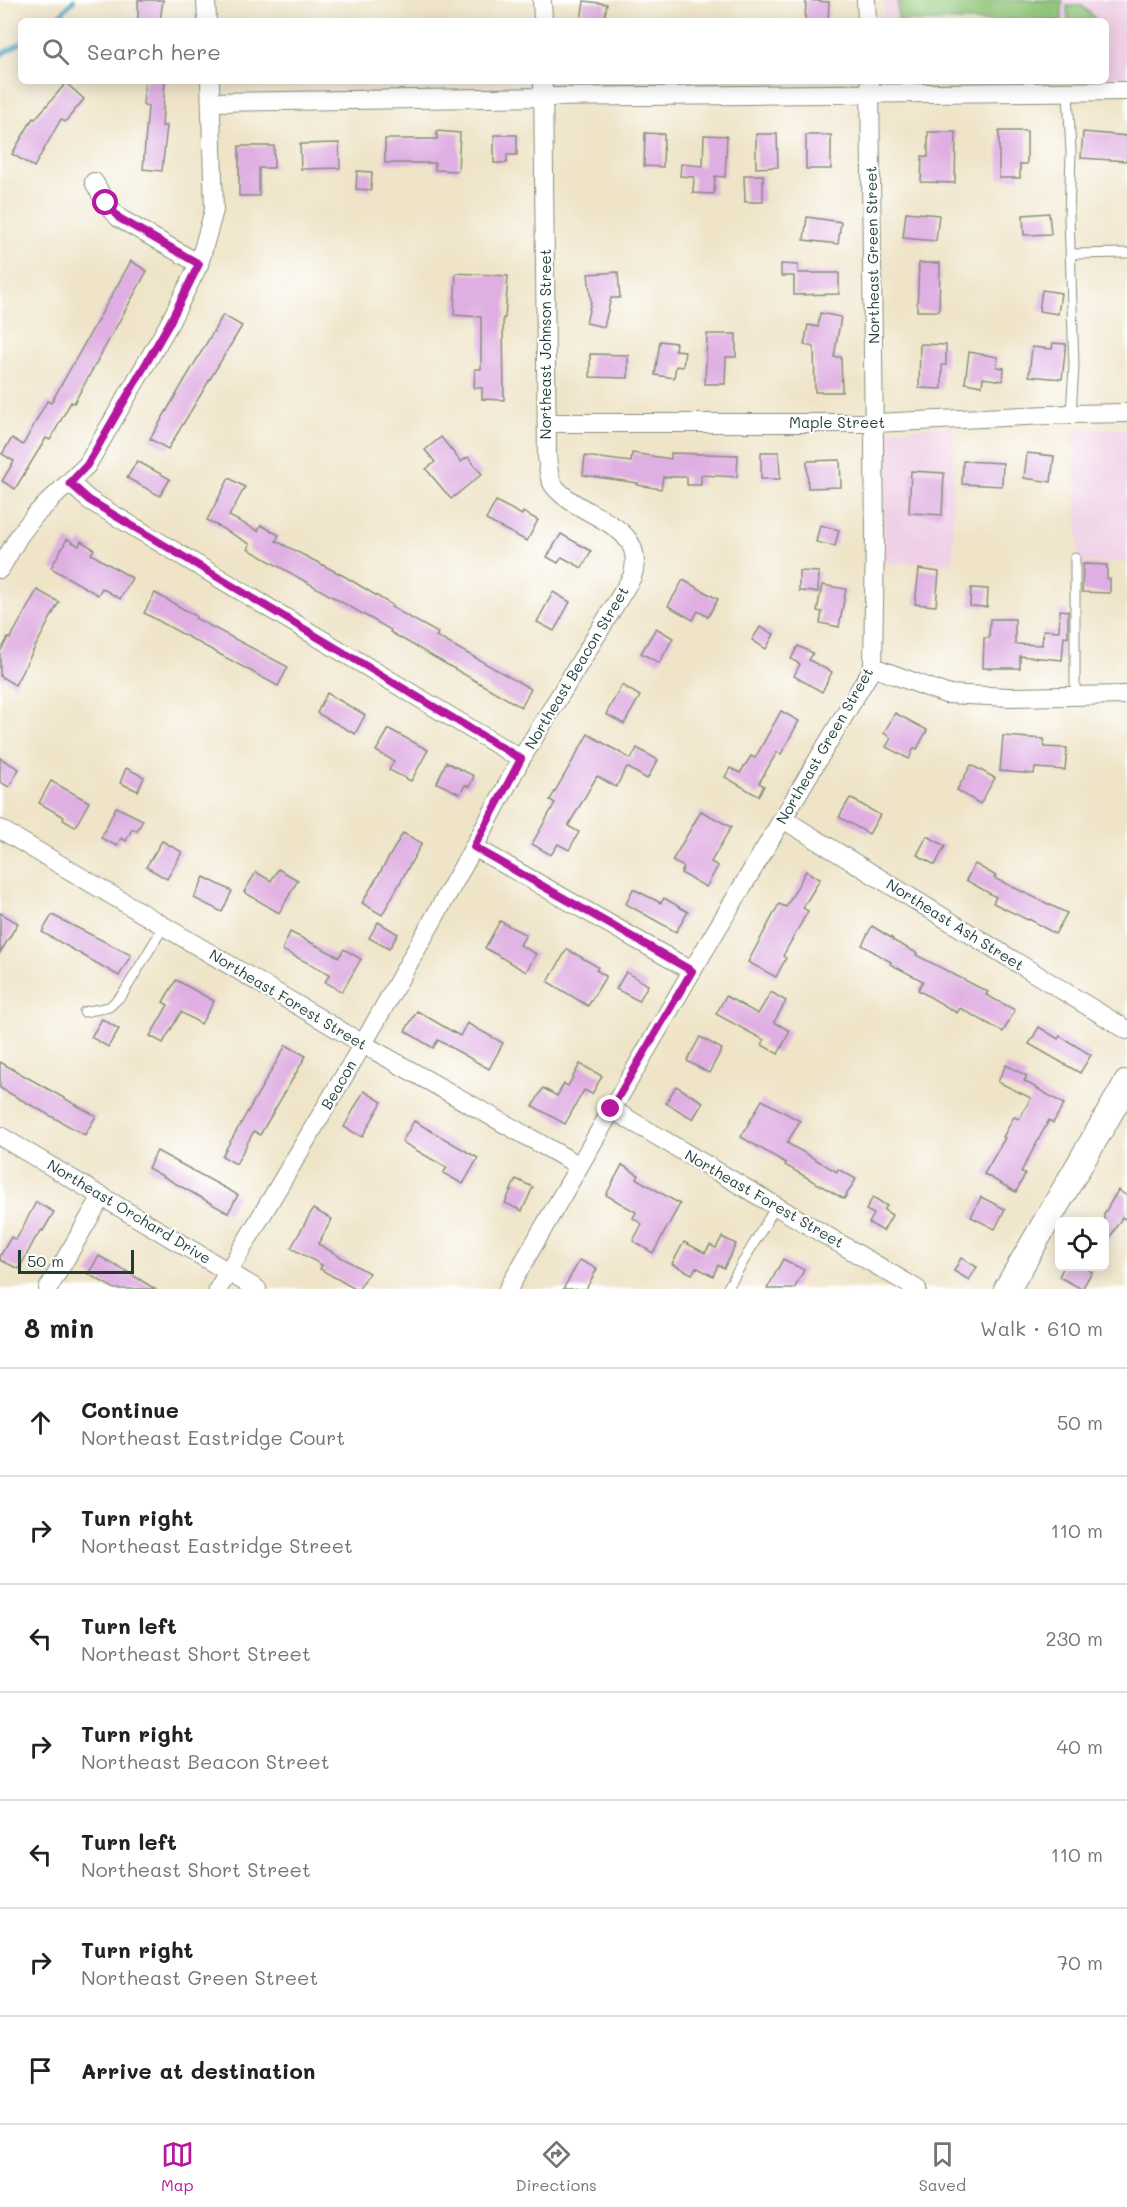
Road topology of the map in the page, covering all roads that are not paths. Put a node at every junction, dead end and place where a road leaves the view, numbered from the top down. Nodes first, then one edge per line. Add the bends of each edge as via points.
1 (206, 0) edge
2 (543, 0) edge
3 (866, 0) edge
4 (207, 18) edge
5 (543, 18) edge
6 (867, 18) edge
7 (210, 84) edge
8 (870, 88) edge
9 (543, 89) edge
10 (1127, 91) edge
11 (1068, 92) junction
12 (211, 102) junction
13 (94, 183) dead end
14 (1072, 254) junction
15 (1127, 254) edge
16 (199, 264) junction
17 (1127, 413) edge
18 (1071, 414) junction
19 (547, 423) junction
20 (875, 423) junction
21 (70, 483) junction
22 (634, 549) joint
23 (1075, 558) dead end
24 (0, 569) edge
25 (873, 668) junction
26 (1127, 694) edge
27 (1075, 695) junction
28 (521, 759) junction
29 (783, 819) junction
30 (0, 829) edge
31 (474, 847) junction
32 (164, 926) junction
33 (692, 971) junction
34 (84, 1012) dead end
35 (1127, 1030) edge
36 (363, 1044) junction
37 (1127, 1083) edge
38 (611, 1109) junction
39 (0, 1136) edge
40 (578, 1166) junction
41 (102, 1196) junction
42 (776, 1206) junction
43 (228, 1272) junction
44 (48, 1289) edge
45 (218, 1289) edge
46 (257, 1289) edge
47 (508, 1289) edge
48 (727, 1289) edge
49 (917, 1289) edge
50 (1007, 1289) edge

1 - 4 street
2 - 5 street
3 - 6 street
7 - 12 street
8 - 9 street via 854,93
8 - 11 street
8 - 20 street, Northeast Green Street
9 - 12 street
9 - 19 street, Northeast Johnson Street
10 - 11 street
11 - 14 lane
12 - 16 street via 214,210
13 - 16 street via 119,218
14 - 15 lane
14 - 18 lane
16 - 21 street via 174,316 87,465
17 - 18 street, Maple Street
18 - 20 street, Maple Street
19 - 20 street, Maple Street
19 - 22 street, Northeast Johnson Street via 549,476 553,485 612,526
20 - 25 street, Northeast Green Street
21 - 24 street via 35,515
21 - 28 street via 89,500
22 - 28 street, Northeast Beacon Street via 636,565 632,577
23 - 27 lane
25 - 27 street via 946,694
25 - 29 street, Northeast Green Street
26 - 27 street
28 - 31 street, Northeast Beacon Street
29 - 33 street, Northeast Green Street
29 - 35 street, Northeast Ash Street
30 - 32 street, Northeast Forest Street
31 - 33 street
31 - 36 street, Beacon
32 - 34 lane via 123,994 109,1007
32 - 36 street, Northeast Forest Street
33 - 38 street, Northeast Green Street
36 - 40 street, Northeast Forest Street
36 - 43 street, Beacon
37 - 50 main road
38 - 40 street, Northeast Green Street
38 - 42 street, Northeast Forest Street
39 - 41 street, Northeast Orchard Drive
40 - 47 street, Northeast Green Street
41 - 43 street, Northeast Orchard Drive
41 - 44 street
42 - 48 lane
42 - 49 street, Northeast Forest Street
43 - 45 street, Beacon
43 - 46 street, Northeast Orchard Drive

